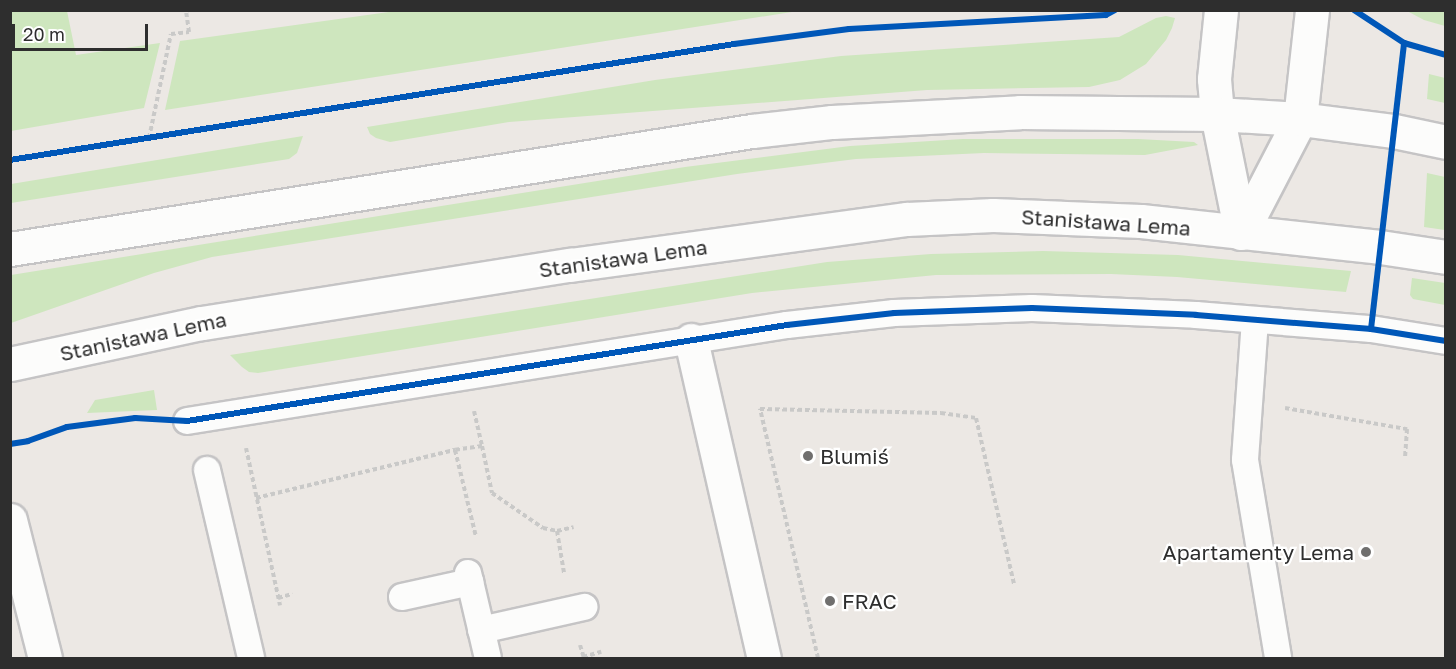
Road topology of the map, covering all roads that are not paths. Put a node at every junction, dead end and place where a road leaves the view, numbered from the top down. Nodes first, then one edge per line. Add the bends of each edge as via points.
1 (1221, 10) edge
2 (1312, 10) edge
3 (1217, 114) junction
4 (1300, 119) junction
5 (1446, 142) edge
6 (1241, 233) junction
7 (10, 249) edge
8 (1446, 257) edge
9 (1254, 320) junction
10 (691, 340) junction
11 (1446, 341) edge
12 (10, 364) edge
13 (187, 421) dead end
14 (207, 470) dead end
15 (10, 520) edge
16 (402, 597) dead end
17 (584, 607) dead end
18 (481, 630) junction
19 (45, 658) edge
20 (251, 658) edge
21 (488, 658) edge
22 (764, 658) edge
23 (1278, 658) edge

1 - 3 main road via 1214,79
2 - 4 main road
3 - 4 main road
3 - 6 main road
3 - 7 main road via 1020,112 832,122 752,131
4 - 5 main road
4 - 6 main road
6 - 8 main road, Stanisława Lema
6 - 12 main road, Stanisława Lema via 1070,217 907,219 570,265 202,323
9 - 10 lane via 1032,308 894,313
9 - 11 lane via 1371,329
9 - 23 lane via 1245,460
10 - 13 lane
10 - 22 main road
14 - 20 lane
15 - 19 main road
16 - 18 lane via 469,577
17 - 18 lane
18 - 21 lane

